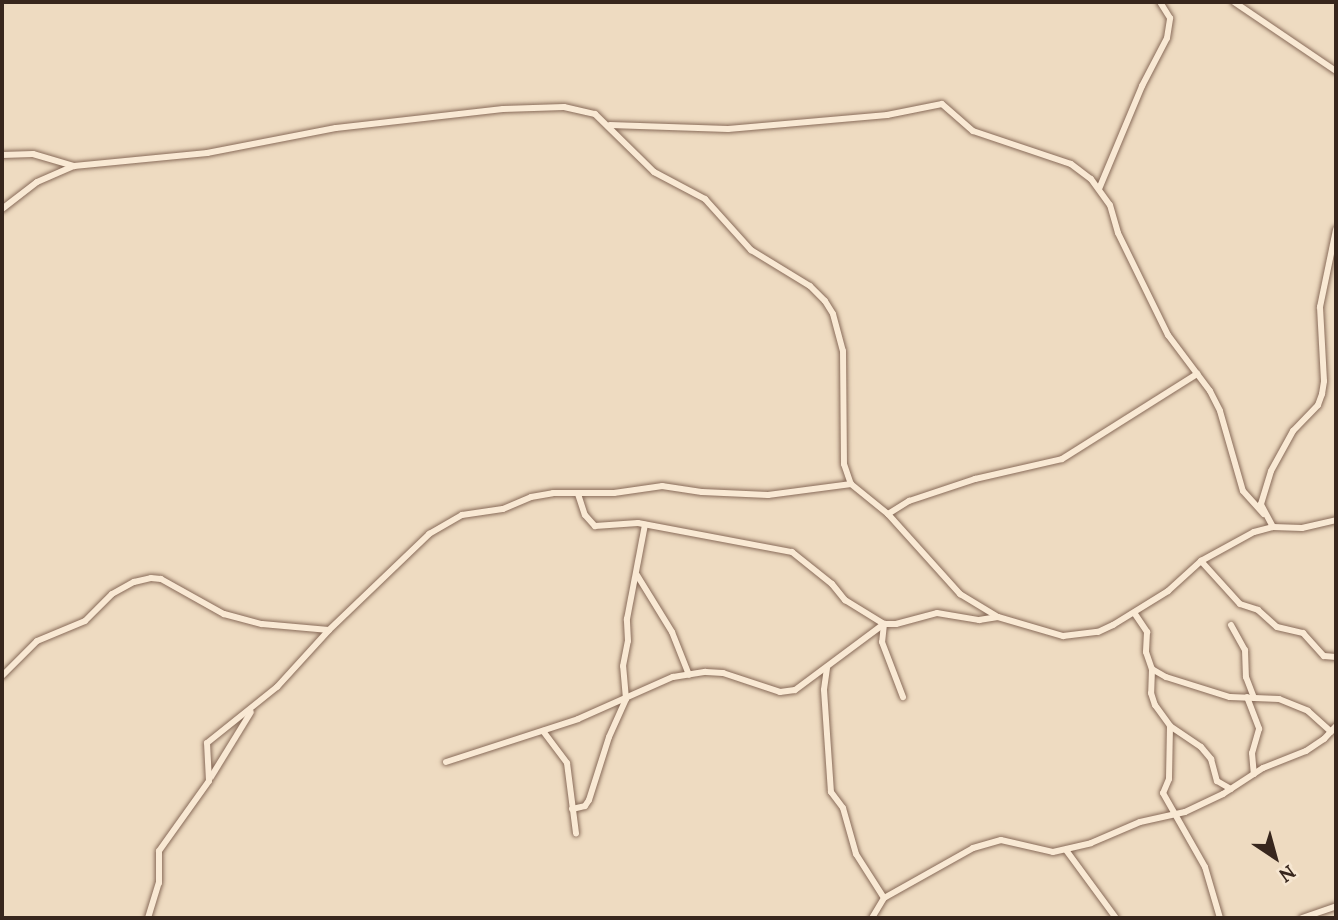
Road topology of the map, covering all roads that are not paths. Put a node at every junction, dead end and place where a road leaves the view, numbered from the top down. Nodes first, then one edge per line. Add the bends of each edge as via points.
1 (1160, 2) edge
2 (1234, 2) edge
3 (1336, 71) edge
4 (610, 125) junction
5 (2, 155) edge
6 (74, 166) junction
7 (1099, 189) junction
8 (2, 209) edge
9 (1336, 230) edge
10 (1197, 374) junction
11 (851, 484) junction
12 (578, 494) junction
13 (888, 514) junction
14 (1264, 514) junction
15 (1336, 520) edge
16 (645, 525) junction
17 (1273, 527) junction
18 (1201, 561) junction
19 (637, 575) junction
20 (1135, 614) junction
21 (998, 617) junction
22 (884, 624) junction
23 (1231, 625) dead end
24 (329, 631) junction
25 (1336, 657) edge
26 (827, 668) junction
27 (1153, 669) junction
28 (689, 675) junction
29 (2, 676) edge
30 (903, 697) dead end
31 (1251, 698) junction
32 (626, 699) junction
33 (254, 708) junction
34 (1170, 726) junction
35 (1336, 726) edge
36 (543, 731) junction
37 (1331, 732) junction
38 (446, 762) dead end
39 (1254, 774) junction
40 (209, 781) junction
41 (1231, 789) junction
42 (572, 809) junction
43 (1175, 812) junction
44 (576, 833) dead end
45 (1066, 849) junction
46 (884, 898) junction
47 (1336, 906) edge
48 (148, 918) edge
49 (872, 918) edge
50 (1116, 918) edge
51 (1220, 918) edge
52 (1302, 918) edge

1 - 7 street via 1170,18 1167,38
2 - 3 street
4 - 6 street via 582,110 538,106 336,128 239,148
4 - 7 street via 728,129 887,115 942,104 972,131 1071,164
4 - 11 street via 654,172 705,199 751,250 810,286 825,301 843,352 844,464
5 - 6 street via 33,154
6 - 8 street via 37,182
7 - 10 street via 1168,335
9 - 14 street via 1320,307 1322,394 1318,405 1293,431 1271,471 1262,498
10 - 13 street via 1062,459 975,479 909,501
10 - 14 street via 1220,411 1243,491
11 - 12 street via 768,495 662,486
11 - 13 street
12 - 16 street via 593,525 628,521
12 - 24 street via 539,495 503,509 453,518 429,534
13 - 21 street via 960,594
14 - 17 street
15 - 17 street via 1302,528
16 - 19 street
16 - 22 street via 792,552 845,600
17 - 18 street
18 - 20 street
18 - 25 street via 1240,604 1258,610 1276,627 1303,633 1324,656
19 - 28 street via 672,632
19 - 32 street via 623,658
20 - 21 street via 1098,632 1063,636
20 - 27 street via 1147,632 1146,652
21 - 22 street via 979,621 937,613
22 - 26 street
22 - 30 street via 882,642
23 - 31 street via 1245,650
24 - 29 street via 262,624 224,614 161,579 151,578 112,594 85,621 37,641
24 - 33 street
26 - 28 street via 788,692 723,673
26 - 46 street via 824,690 831,792 843,808 856,854
27 - 31 street via 1223,695
27 - 34 street via 1153,700
28 - 32 street via 658,682
31 - 37 street via 1279,699 1302,708
31 - 39 street via 1259,729 1252,753
32 - 36 street
32 - 42 street via 589,800
33 - 40 street via 232,737
33 - 40 street via 207,743
34 - 41 street via 1202,747 1217,781
34 - 43 street via 1169,779 1163,793
35 - 37 street
36 - 38 street
36 - 42 street via 567,763
37 - 39 street via 1306,751
39 - 41 street
40 - 48 street via 159,851 159,883
41 - 43 street via 1185,813
42 - 44 street
43 - 45 street
43 - 51 street via 1205,867
45 - 46 street via 1044,851 993,841
45 - 50 street
46 - 49 street
47 - 52 street

